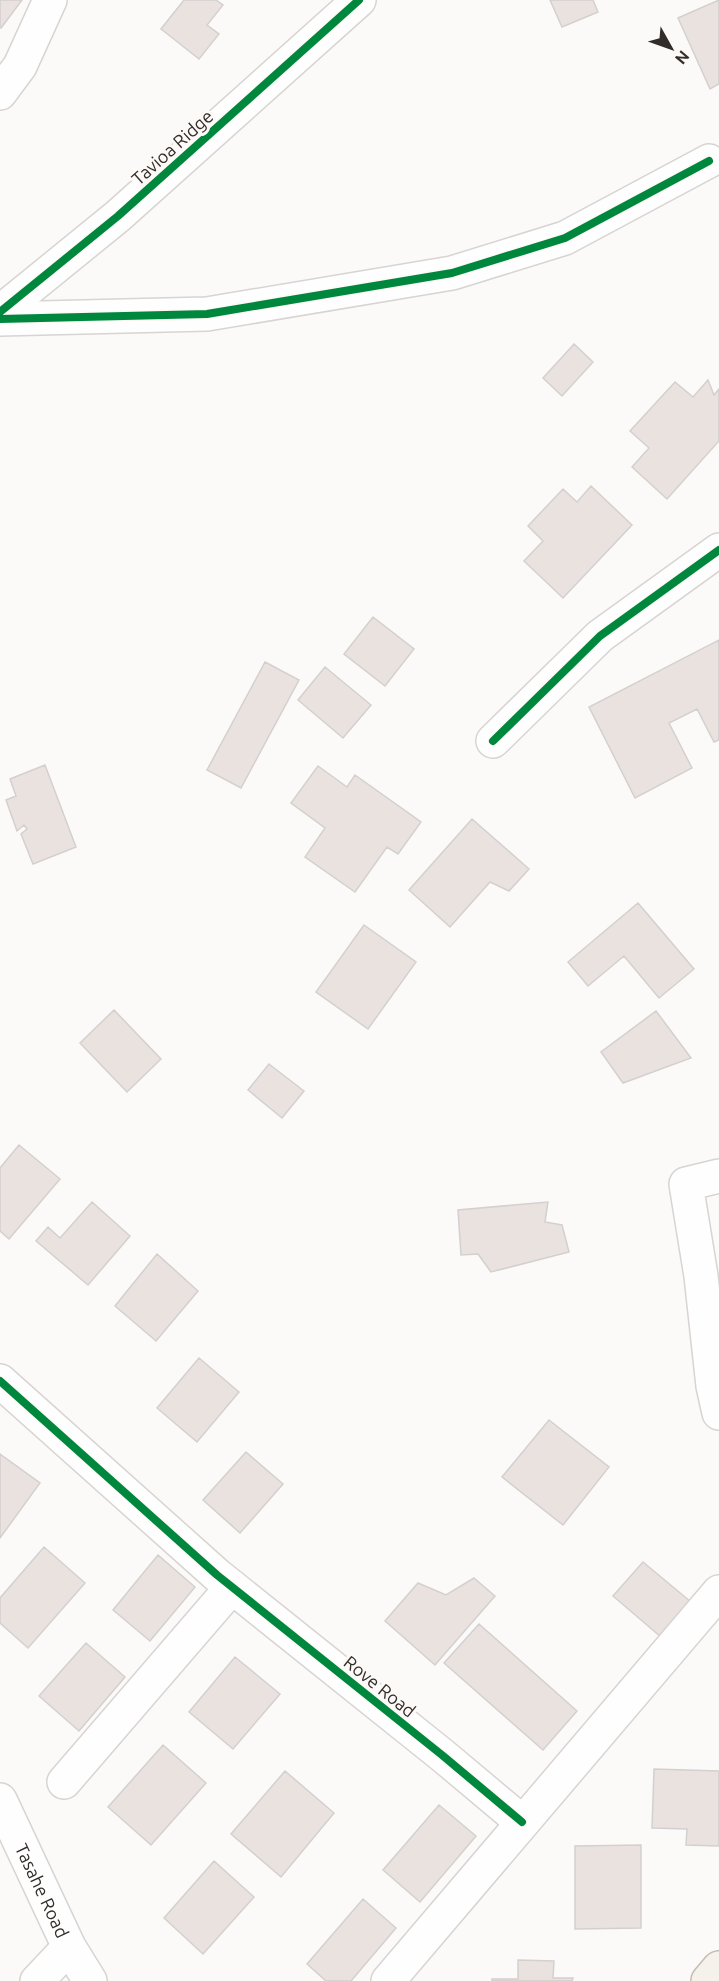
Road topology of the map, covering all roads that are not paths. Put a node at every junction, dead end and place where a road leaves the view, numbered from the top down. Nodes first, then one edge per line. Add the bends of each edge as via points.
1 (50, 0) edge
2 (359, 0) edge
3 (0, 93) edge
4 (708, 161) dead end
5 (0, 312) edge
6 (0, 319) edge
7 (719, 550) edge
8 (494, 741) dead end
9 (719, 1176) edge
10 (0, 1381) edge
11 (719, 1413) edge
12 (225, 1581) junction
13 (719, 1592) edge
14 (64, 1782) dead end
15 (0, 1800) edge
16 (522, 1822) junction
17 (69, 1947) junction
18 (719, 1968) edge
19 (37, 1981) edge
20 (90, 1981) edge
21 (388, 1981) edge
22 (708, 1981) edge

1 - 3 street via 20,66
2 - 5 street, Tavioa Ridge via 118,216
4 - 6 street via 565,238 452,273 207,314
7 - 8 street via 600,636
9 - 11 street via 686,1184
10 - 12 street, Rove Road
12 - 14 street
12 - 16 street, Rove Road
13 - 16 street
15 - 17 street, Tasahe Road
16 - 21 street
17 - 19 street
17 - 20 street, Tasahe Road
18 - 22 main road

